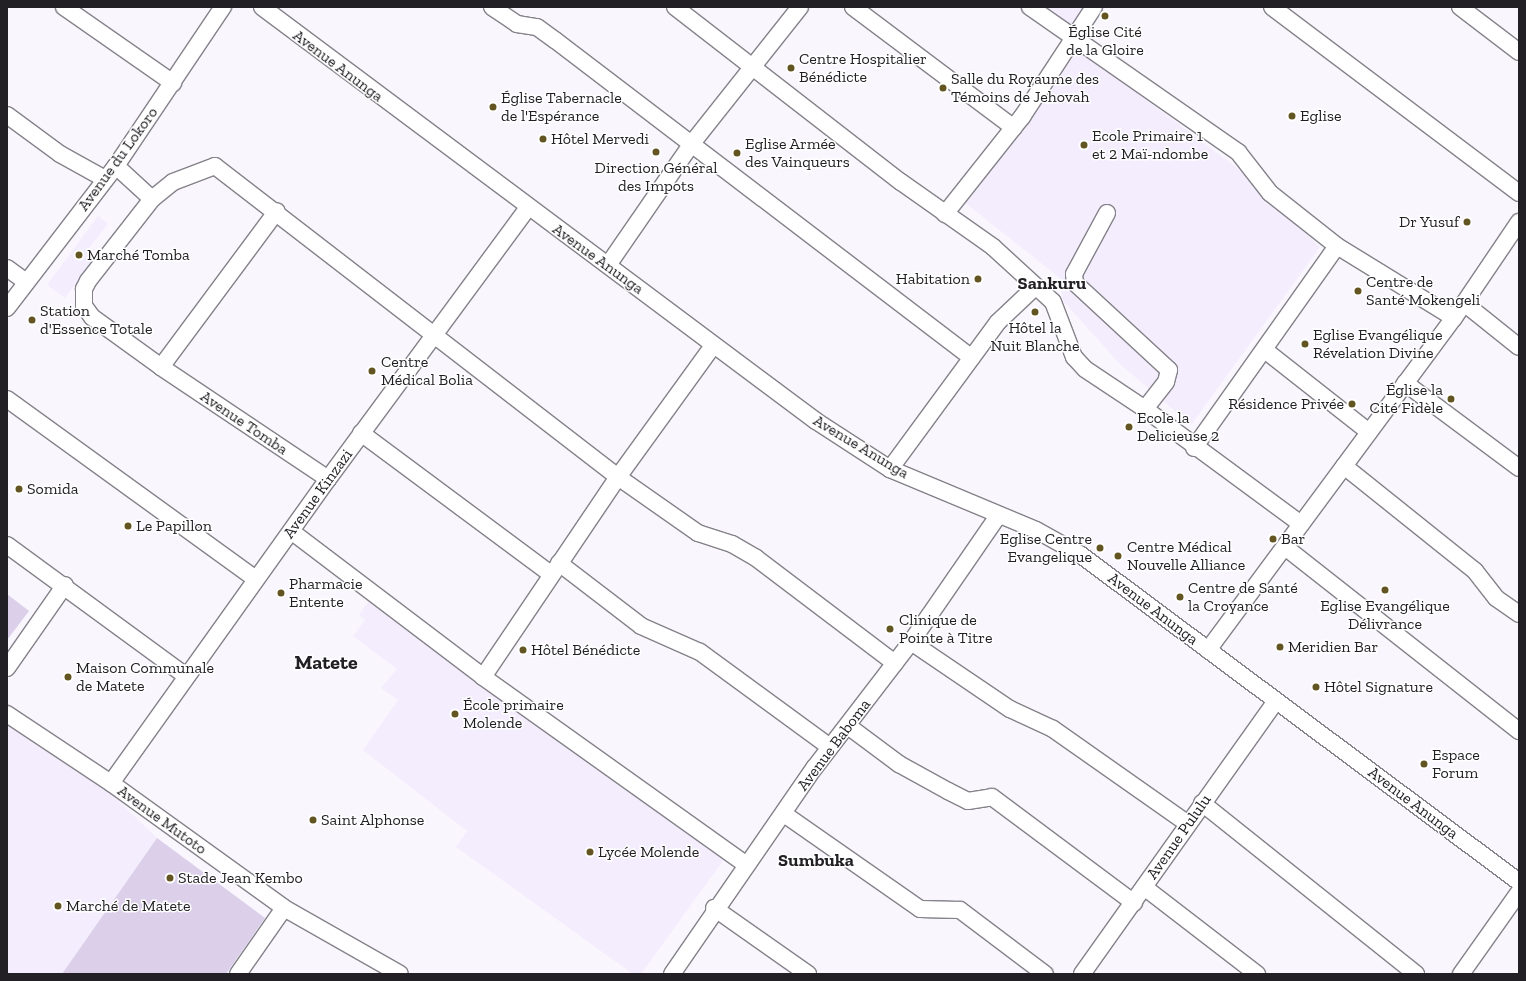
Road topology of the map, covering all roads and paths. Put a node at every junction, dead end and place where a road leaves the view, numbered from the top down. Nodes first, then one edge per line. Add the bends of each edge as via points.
1 (64, 7) edge
2 (223, 7) edge
3 (262, 7) edge
4 (492, 7) edge
5 (675, 7) edge
6 (800, 7) edge
7 (853, 7) edge
8 (1030, 7) edge
9 (1094, 7) edge
10 (1272, 7) edge
11 (1460, 7) edge
12 (1073, 35) junction
13 (1519, 52) edge
14 (754, 68) junction
15 (173, 83) junction
16 (7, 115) edge
17 (1014, 128) junction
18 (692, 142) junction
19 (116, 166) junction
20 (105, 179) junction
21 (1519, 193) edge
22 (152, 199) junction
23 (528, 208) junction
24 (277, 211) junction
25 (1107, 213) dead end
26 (945, 214) junction
27 (1519, 222) edge
28 (1337, 246) junction
29 (608, 265) junction
30 (7, 268) edge
31 (26, 282) junction
32 (1035, 288) junction
33 (1464, 303) junction
34 (7, 308) edge
35 (1454, 318) junction
36 (436, 334) junction
37 (713, 346) junction
38 (1519, 347) edge
39 (1266, 351) junction
40 (972, 358) junction
41 (161, 367) junction
42 (1405, 383) junction
43 (7, 399) edge
44 (1145, 409) junction
45 (1369, 432) junction
46 (361, 433) junction
47 (1194, 448) junction
48 (1344, 466) junction
49 (1519, 468) edge
50 (890, 469) junction
51 (618, 477) junction
52 (328, 479) junction
53 (998, 516) junction
54 (1301, 524) junction
55 (291, 531) junction
56 (7, 545) edge
57 (1285, 547) junction
58 (555, 569) junction
59 (256, 579) junction
60 (65, 585) junction
61 (1519, 614) edge
62 (911, 642) junction
63 (1208, 650) junction
64 (895, 663) junction
65 (7, 668) edge
66 (186, 676) junction
67 (483, 677) junction
68 (1276, 701) junction
69 (7, 714) edge
70 (848, 726) junction
71 (1519, 731) edge
72 (830, 747) junction
73 (111, 783) junction
74 (1202, 804) junction
75 (784, 814) junction
76 (1188, 824) junction
77 (747, 865) junction
78 (1519, 882) edge
79 (1144, 887) junction
80 (1519, 892) edge
81 (1134, 903) junction
82 (284, 908) junction
83 (714, 908) junction
84 (1090, 971) edge
85 (238, 974) edge
86 (400, 974) edge
87 (672, 974) edge
88 (808, 974) edge
89 (1045, 974) edge
90 (1257, 974) edge
91 (1416, 974) edge
92 (1461, 974) edge

1 - 15 street
2 - 15 street, Avenue du Lokoro
3 - 23 street, Avenue Anunga
4 - 18 street via 517,24 537,27
5 - 14 street
6 - 14 street
7 - 17 street
8 - 12 street
9 - 12 street
10 - 21 street
11 - 13 street
12 - 17 street
12 - 28 street via 1238,152 1270,193
14 - 18 street
14 - 26 street
15 - 19 street, Avenue du Lokoro
16 - 20 street via 60,154
17 - 26 street
18 - 29 street
18 - 40 street via 764,203
19 - 20 street, Avenue du Lokoro
19 - 22 street
20 - 31 street, Avenue du Lokoro
22 - 24 street, Avenue Tomba via 179,179 215,166
22 - 41 street, Avenue Tomba via 88,280 84,299 92,317
23 - 29 street, Avenue Anunga
23 - 36 street, Avenue Kinzazi
24 - 36 street, Avenue Tomba
24 - 41 street
25 - 44 street via 1074,274 1074,283 1169,370 1166,382
26 - 32 street via 993,247
27 - 33 street
28 - 35 street
28 - 39 street
29 - 37 street, Avenue Anunga
30 - 31 street
31 - 34 street, Avenue du Lokoro
32 - 40 street via 1011,306
32 - 44 street via 1053,302 1074,357 1086,370
33 - 35 street
33 - 38 street
35 - 42 street
36 - 46 street, Avenue Kinzazi
36 - 51 street, Avenue Tomba
37 - 50 street, Avenue Anunga via 816,421
37 - 51 street
39 - 45 street
39 - 47 street
40 - 50 street
41 - 52 street, Avenue Tomba
42 - 45 street
42 - 49 street
43 - 59 street
44 - 47 street
45 - 48 street
46 - 52 street, Avenue Kinzazi
46 - 58 street
47 - 54 street
48 - 54 street
48 - 61 street via 1475,571 1496,598
50 - 53 street, Avenue Anunga
51 - 58 street
51 - 64 street, Avenue Tomba via 698,533 732,544 756,558
52 - 55 street, Avenue Kinzazi
53 - 62 street, Avenue Baboma
53 - 63 street, Avenue Anunga via 1036,530 1081,555
54 - 57 street
55 - 59 street, Avenue Kinzazi
55 - 67 street
56 - 60 street
57 - 63 street
57 - 71 street
58 - 67 street
58 - 72 street via 641,626 700,652
59 - 66 street, Avenue Kinzazi
60 - 65 street
60 - 66 street
62 - 64 street, Avenue Baboma
62 - 76 street via 1010,709 1053,729
63 - 68 street, Avenue Anunga
64 - 70 street, Avenue Baboma
66 - 73 street, Avenue Kinzazi
67 - 77 street
68 - 74 street, Avenue Pululu
68 - 78 street, Avenue Anunga
69 - 73 street, Avenue Mutoto
70 - 72 street, Avenue Baboma
70 - 81 street via 899,764 948,791 968,801 992,798
72 - 75 street, Avenue Baboma
73 - 82 street, Avenue Mutoto
74 - 76 street, Avenue Pululu
74 - 91 street
75 - 77 street, Avenue Baboma
75 - 89 street via 920,909 960,910
76 - 79 street, Avenue Pululu
77 - 83 street, Avenue Baboma
79 - 81 street, Avenue Pululu
79 - 90 street
80 - 92 street
81 - 84 street, Avenue Pululu
82 - 85 street
82 - 86 street, Avenue Mutoto
83 - 87 street, Avenue Baboma
83 - 88 street

